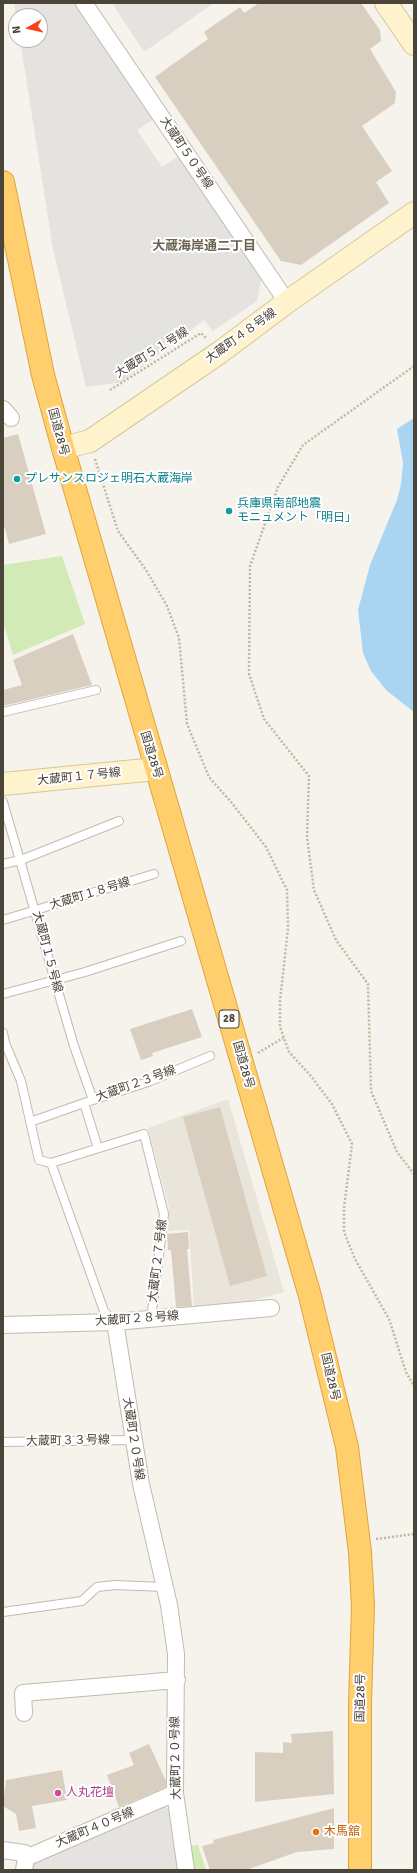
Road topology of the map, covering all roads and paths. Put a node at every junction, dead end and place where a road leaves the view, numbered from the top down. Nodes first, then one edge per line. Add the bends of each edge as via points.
1 (84, 3) edge
2 (386, 3) edge
3 (414, 44) edge
4 (3, 182) edge
5 (414, 213) edge
6 (287, 302) junction
7 (219, 353) junction
8 (414, 366) edge
9 (110, 390) dead end
10 (90, 441) junction
11 (63, 448) junction
12 (96, 690) dead end
13 (3, 712) edge
14 (156, 769) junction
15 (3, 784) edge
16 (3, 802) edge
17 (119, 821) dead end
18 (21, 860) junction
19 (3, 864) edge
20 (154, 874) dead end
21 (36, 911) junction
22 (3, 920) edge
23 (181, 941) dead end
24 (54, 980) junction
25 (3, 994) edge
26 (3, 1033) edge
27 (283, 1038) junction
28 (5, 1045) edge
29 (210, 1056) dead end
30 (242, 1062) junction
31 (93, 1100) junction
32 (84, 1103) junction
33 (30, 1122) junction
34 (98, 1148) junction
35 (51, 1163) junction
36 (414, 1174) edge
37 (271, 1308) dead end
38 (151, 1319) junction
39 (115, 1322) junction
40 (3, 1325) edge
41 (414, 1386) edge
42 (133, 1440) junction
43 (3, 1442) edge
44 (414, 1534) edge
45 (358, 1542) junction
46 (164, 1587) junction
47 (3, 1612) edge
48 (177, 1680) junction
49 (24, 1713) dead end
50 (175, 1794) junction
51 (3, 1850) edge
52 (25, 1864) edge
53 (186, 1870) edge
54 (360, 1870) edge

1 - 6 street, 大蔵町５０号線
2 - 3 street
4 - 11 highway, 国道28号 / 28 via 43,375
5 - 6 street, 大蔵町４８号線
6 - 7 street, 大蔵町４８号線
7 - 9 path, 大蔵町５１号線 via 202,333
7 - 10 street, 大蔵町４８号線
8 - 36 path via 303,445 278,487 250,566 249,674 264,719 309,776 307,837 314,890 336,940 368,984 371,1091 397,1152
10 - 11 street, 大蔵町４８号線
10 - 27 path via 118,531 146,570 167,606 179,638 187,724 209,777 266,847 287,890 288,928 280,1001 280,1028
11 - 14 highway, 国道28号 / 28
12 - 13 lane
14 - 15 street, 大蔵町１７号線
14 - 30 highway, 国道28号 / 28
16 - 18 lane, 大蔵町１５号線
17 - 18 lane
18 - 19 lane
18 - 21 lane, 大蔵町１５号線
20 - 21 lane, 大蔵町１８号線
21 - 22 lane, 大蔵町１８号線
21 - 24 lane, 大蔵町１５号線
23 - 24 lane
24 - 25 lane
24 - 31 lane, 大蔵町１５号線
26 - 28 lane
27 - 30 path
27 - 41 path via 289,1052 332,1104 352,1144 344,1208 344,1232 355,1259 389,1319 406,1372
28 - 33 lane via 21,1081
29 - 31 lane, 大蔵町２３号線 via 148,1082
30 - 45 highway, 国道28号 / 28 via 325,1355 347,1447
31 - 32 lane, 大蔵町２３号線
32 - 33 lane
32 - 34 lane, 大蔵町２３号線
33 - 35 lane via 39,1160
34 - 35 lane, 大蔵町２７号線
34 - 38 lane, 大蔵町２７号線 via 144,1134 164,1214
35 - 39 lane via 104,1311
37 - 38 street, 大蔵町２８号線
38 - 39 street, 大蔵町２８号線
39 - 40 street, 大蔵町２８号線
39 - 42 street, 大蔵町２０号線
42 - 43 lane, 大蔵町３３号線
42 - 46 street, 大蔵町２０号線 via 140,1484
44 - 45 path
45 - 54 highway, 国道28号 / 28 via 363,1606
46 - 47 lane via 97,1587 82,1601
46 - 48 street, 大蔵町２０号線 via 176,1654
48 - 49 street via 22,1693
48 - 50 street, 大蔵町２０号線
50 - 52 street, 大蔵町４０号線
50 - 53 street, 大蔵町２０号線
51 - 52 street via 24,1853

